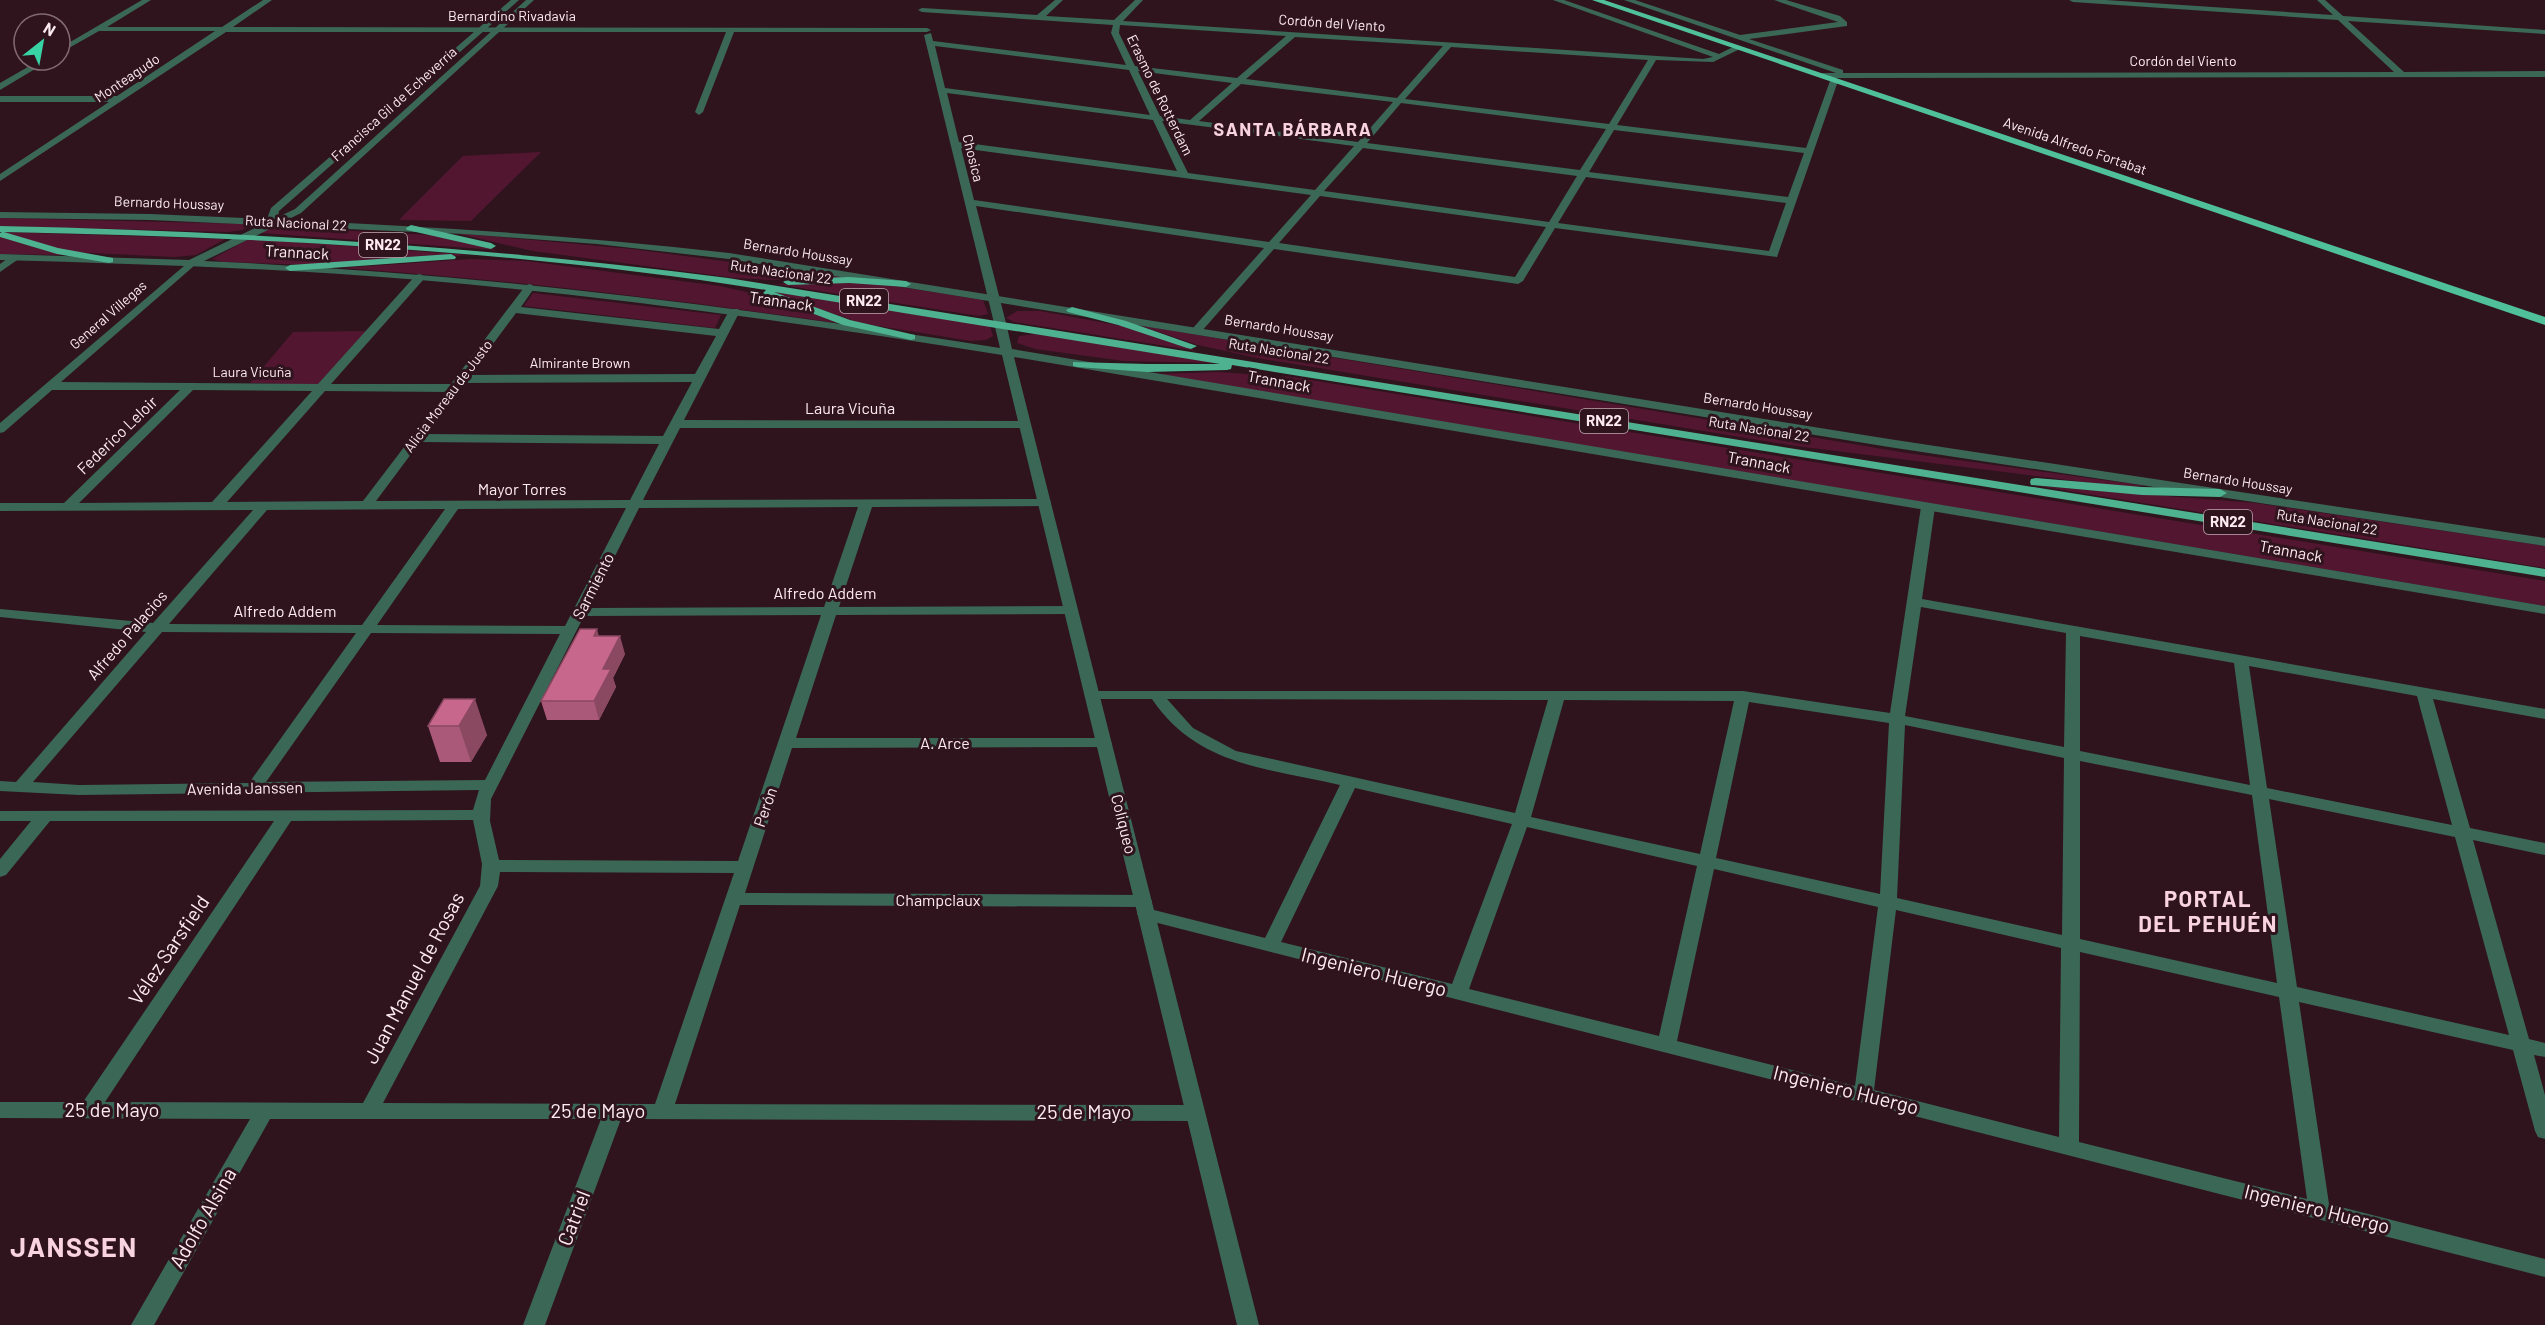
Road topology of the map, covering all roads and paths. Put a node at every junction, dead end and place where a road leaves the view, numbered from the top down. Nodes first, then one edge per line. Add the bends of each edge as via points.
1 (147, 0) edge
2 (268, 0) edge
3 (514, 0) edge
4 (530, 0) edge
5 (1059, 0) edge
6 (1139, 0) edge
7 (1557, 0) edge
8 (1596, 0) edge
9 (1628, 0) edge
10 (1778, 0) edge
11 (2073, 0) edge
12 (2321, 0) edge
13 (921, 5) edge
14 (1040, 17) junction
15 (2340, 17) junction
16 (1117, 22) junction
17 (98, 29) junction
18 (224, 29) junction
19 (480, 30) junction
20 (497, 30) junction
21 (732, 30) junction
22 (927, 30) junction
23 (2545, 32) edge
24 (1293, 34) junction
25 (1738, 38) junction
26 (930, 43) junction
27 (72, 44) edge
28 (1449, 44) junction
29 (1738, 48) junction
30 (1654, 57) junction
31 (1720, 57) junction
32 (1132, 68) junction
33 (26, 72) edge
34 (2402, 74) junction
35 (2545, 74) edge
36 (1820, 76) junction
37 (1851, 76) junction
38 (1239, 81) junction
39 (1834, 81) junction
40 (0, 87) edge
41 (942, 90) junction
42 (0, 99) edge
43 (120, 99) junction
44 (1399, 101) junction
45 (699, 112) dead end
46 (1156, 118) junction
47 (1191, 123) junction
48 (1612, 126) junction
49 (955, 144) junction
50 (1360, 145) junction
51 (340, 151) junction
52 (361, 151) junction
53 (1810, 151) junction
54 (1583, 174) junction
55 (1184, 175) junction
56 (0, 178) edge
57 (1317, 194) junction
58 (1792, 201) junction
59 (969, 202) junction
60 (0, 215) edge
61 (272, 222) junction
62 (1552, 225) junction
63 (411, 228) junction
64 (0, 229) edge
65 (0, 234) edge
66 (243, 236) junction
67 (1271, 246) junction
68 (523, 256) junction
69 (0, 257) edge
70 (15, 258) junction
71 (109, 260) junction
72 (573, 261) junction
73 (191, 263) junction
74 (290, 268) junction
75 (0, 269) edge
76 (686, 275) junction
77 (420, 277) junction
78 (728, 281) junction
79 (906, 284) junction
80 (530, 287) junction
81 (993, 298) junction
82 (513, 309) junction
83 (1072, 310) junction
84 (734, 311) junction
85 (2545, 321) edge
86 (1000, 323) junction
87 (1197, 330) junction
88 (723, 333) junction
89 (910, 337) junction
90 (1007, 352) junction
91 (1077, 364) junction
92 (1273, 367) junction
93 (1296, 371) junction
94 (700, 378) junction
95 (458, 383) junction
96 (49, 386) junction
97 (190, 387) junction
98 (322, 387) junction
99 (676, 424) junction
100 (1025, 424) junction
101 (0, 429) edge
102 (416, 438) junction
103 (668, 440) junction
104 (1911, 471) junction
105 (2220, 493) junction
106 (1044, 502) junction
107 (866, 504) junction
108 (635, 505) junction
109 (216, 506) junction
110 (263, 506) junction
111 (366, 506) junction
112 (454, 506) junction
113 (0, 507) edge
114 (67, 507) junction
115 (1928, 507) junction
116 (2545, 542) edge
117 (2545, 573) edge
118 (1914, 602) junction
119 (1071, 610) junction
120 (2545, 610) edge
121 (830, 611) junction
122 (579, 612) junction
123 (0, 613) edge
124 (157, 628) junction
125 (367, 629) junction
126 (570, 630) junction
127 (2073, 630) junction
128 (2241, 661) junction
129 (2424, 693) junction
130 (1092, 694) junction
131 (1156, 694) junction
132 (1557, 696) junction
133 (1743, 696) junction
134 (2545, 714) edge
135 (1897, 719) junction
136 (786, 743) junction
137 (1104, 743) junction
138 (2072, 756) junction
139 (1350, 781) junction
140 (490, 785) junction
141 (0, 786) edge
142 (19, 788) junction
143 (254, 788) junction
144 (106, 790) junction
145 (2260, 794) junction
146 (480, 815) junction
147 (0, 816) edge
148 (45, 816) junction
149 (85, 816) junction
150 (286, 816) junction
151 (1522, 819) junction
152 (2462, 833) junction
153 (2545, 849) edge
154 (1709, 861) junction
155 (492, 866) junction
156 (744, 867) junction
157 (0, 871) edge
158 (734, 899) junction
159 (1888, 901) junction
160 (1144, 908) junction
161 (2071, 942) junction
162 (1270, 945) junction
163 (2289, 992) junction
164 (1458, 993) junction
165 (1667, 1045) junction
166 (2521, 1045) junction
167 (2545, 1050) edge
168 (1864, 1095) junction
169 (0, 1110) edge
170 (89, 1110) junction
171 (265, 1110) junction
172 (369, 1110) junction
173 (663, 1110) junction
174 (614, 1111) junction
175 (1195, 1113) junction
176 (2545, 1131) edge
177 (2069, 1146) junction
178 (2319, 1210) junction
179 (2545, 1268) edge
180 (142, 1325) edge
181 (534, 1325) edge
182 (1248, 1325) edge

1 - 17 street
2 - 18 street, Monteagudo
3 - 19 street, Francisca Gil de Echeverría
4 - 20 street, Francisca Gil de Echeverría
5 - 14 street
6 - 16 street, Erasmo de Rotterdam
7 - 31 street
8 - 29 highway, Avenida Alfredo Fortabat
9 - 25 street
10 - 25 street via 1837,18 1844,24
11 - 15 street
12 - 15 street
13 - 14 street, Cordón del Viento
13 - 22 street, Chosica
14 - 16 street, Cordón del Viento
15 - 23 street
15 - 34 street
16 - 24 street, Cordón del Viento
16 - 32 street, Erasmo de Rotterdam via 1115,33
17 - 18 street, Bernardino Rivadavia
17 - 27 street
18 - 19 street, Bernardino Rivadavia
18 - 43 street, Monteagudo
19 - 20 street, Bernardino Rivadavia
19 - 51 street, Francisca Gil de Echeverría
20 - 21 street, Bernardino Rivadavia
20 - 52 street, Francisca Gil de Echeverría
21 - 22 street, Bernardino Rivadavia
21 - 45 street
22 - 26 street, Chosica
24 - 28 street, Cordón del Viento
24 - 38 street
25 - 37 street
26 - 32 street
26 - 41 street, Chosica
28 - 30 street, Cordón del Viento
28 - 44 street
29 - 31 street, Cordón del Viento
29 - 36 highway, Avenida Alfredo Fortabat
30 - 31 street, Cordón del Viento via 1703,61
30 - 48 street
32 - 38 street
32 - 46 street, Erasmo de Rotterdam
33 - 40 street
34 - 35 street, Cordón del Viento
34 - 37 street, Cordón del Viento
36 - 37 street, Cordón del Viento
36 - 39 highway, Avenida Alfredo Fortabat
38 - 44 street
38 - 47 street
39 - 53 street
39 - 85 highway, Avenida Alfredo Fortabat
41 - 46 street
41 - 49 street, Chosica
42 - 43 street
43 - 56 street, Monteagudo
44 - 48 street
44 - 50 street
46 - 47 street
46 - 55 street, Erasmo de Rotterdam
47 - 50 street
48 - 53 street
48 - 54 street
49 - 55 street
49 - 59 street, Chosica
50 - 54 street
50 - 57 street
51 - 52 street
51 - 61 street, Francisca Gil de Echeverría via 274,210
52 - 61 street, Francisca Gil de Echeverría via 298,211
53 - 58 street
54 - 58 street
54 - 62 street
55 - 57 street
57 - 62 street
57 - 67 street
58 - 62 street via 1773,255
59 - 67 street
59 - 81 street, Chosica
60 - 61 street, Bernardo Houssay
61 - 63 street, Bernardo Houssay
61 - 66 street, Francisca Gil de Echeverría
62 - 67 street via 1518,281
63 - 72 main road
63 - 79 street, Bernardo Houssay via 637,245
64 - 66 main road, Ruta Nacional 22 / RN22
65 - 71 main road via 57,251
66 - 68 main road, Ruta Nacional 22 / RN22
66 - 73 street, General Villegas
67 - 87 street
68 - 72 main road, Ruta Nacional 22 / RN22
68 - 74 main road
69 - 70 street, Trannack
70 - 71 street, Trannack
70 - 75 street
71 - 73 street, Trannack
72 - 76 main road, Ruta Nacional 22 / RN22
73 - 74 street, Trannack
73 - 96 street, General Villegas
74 - 77 street, Trannack
76 - 78 main road, Ruta Nacional 22 / RN22
76 - 89 main road via 772,294 847,323
77 - 80 street, Trannack
77 - 98 street
78 - 79 main road via 849,280
78 - 86 main road, Ruta Nacional 22 / RN22
79 - 81 street, Bernardo Houssay
80 - 82 street, Alicia Moreau de Justo
80 - 84 street, Trannack
81 - 83 street, Bernardo Houssay
81 - 86 street, Chosica
82 - 88 street
82 - 95 street, Alicia Moreau de Justo
83 - 87 street, Bernardo Houssay
83 - 93 main road
84 - 88 street, Sarmiento
84 - 89 street, Trannack
86 - 90 street, Coliqueo
86 - 92 main road, Ruta Nacional 22 / RN22
87 - 105 street, Bernardo Houssay via 1898,445
88 - 94 street, Sarmiento
89 - 90 street, Trannack
90 - 91 street, Trannack
90 - 100 street, Coliqueo
91 - 92 main road
91 - 115 street, Trannack
92 - 93 main road, Ruta Nacional 22 / RN22
93 - 104 main road, Ruta Nacional 22 / RN22
94 - 95 street, Almirante Brown
94 - 99 street, Sarmiento
95 - 98 street, Laura Vicuña
95 - 102 street, Alicia Moreau de Justo
96 - 97 street, Laura Vicuña
96 - 101 street, General Villegas
97 - 98 street, Laura Vicuña
97 - 114 street, Federico Leloir
98 - 109 street
99 - 100 street, Laura Vicuña
99 - 103 street, Sarmiento
100 - 106 street, Coliqueo
102 - 103 street
102 - 111 street, Alicia Moreau de Justo
103 - 108 street, Sarmiento
104 - 105 main road via 2118,489
104 - 117 main road, Ruta Nacional 22 / RN22
105 - 116 street, Bernardo Houssay
106 - 107 street, Mayor Torres
106 - 119 street, Coliqueo
107 - 108 street, Mayor Torres
107 - 121 street, Perón
108 - 112 street, Mayor Torres
108 - 122 street, Sarmiento
109 - 110 street, Mayor Torres
109 - 114 street, Mayor Torres
110 - 111 street, Mayor Torres
110 - 124 street, Alfredo Palacios
111 - 112 street, Mayor Torres
112 - 125 street
113 - 114 street, Mayor Torres
115 - 118 street
115 - 120 street, Trannack
118 - 127 street
118 - 135 street
119 - 121 street, Alfredo Addem
119 - 130 street, Coliqueo
121 - 122 street, Alfredo Addem
121 - 136 street, Perón
122 - 126 street, Sarmiento
123 - 124 street, Alfredo Addem
124 - 125 street, Alfredo Addem
124 - 142 street, Alfredo Palacios
125 - 126 street, Alfredo Addem
125 - 143 street
126 - 140 street, Sarmiento
127 - 128 street
127 - 138 street
128 - 129 street
128 - 145 street
129 - 134 street
129 - 152 street
130 - 131 street
130 - 137 street, Coliqueo
131 - 132 street
131 - 139 street via 1177,723 1194,738 1213,747 1231,755
132 - 133 street
132 - 151 street
133 - 135 street
133 - 154 street
135 - 138 street
135 - 159 street
136 - 137 street, A. Arce
136 - 156 street, Perón
137 - 160 street, Coliqueo
138 - 145 street
138 - 161 street
139 - 151 street
139 - 162 street
140 - 143 street, Avenida Janssen
140 - 146 street, Sarmiento
141 - 142 street, Avenida Janssen
142 - 144 street, Avenida Janssen
143 - 144 street, Avenida Janssen
144 - 149 street
145 - 152 street
145 - 163 street
146 - 150 street, Avenida Janssen
146 - 155 street
147 - 148 street, Avenida Janssen
148 - 149 street, Avenida Janssen
148 - 157 street
149 - 150 street, Avenida Janssen
150 - 170 street, Vélez Sarsfield
151 - 154 street
151 - 164 street
152 - 153 street
152 - 166 street
154 - 159 street
154 - 165 street
155 - 156 street
155 - 172 street, Juan Manuel de Rosas via 489,886
156 - 158 street, Perón
158 - 160 street, Champclaux
158 - 173 street, Perón
159 - 161 street
159 - 168 street
160 - 162 street, Ingeniero Huergo
160 - 175 street, Coliqueo
161 - 163 street
161 - 177 street
162 - 164 street, Ingeniero Huergo
163 - 166 street
163 - 178 street
164 - 165 street, Ingeniero Huergo
165 - 168 street, Ingeniero Huergo
166 - 167 street
166 - 176 street
168 - 177 street, Ingeniero Huergo
169 - 170 street, 25 de Mayo
170 - 171 street, 25 de Mayo
171 - 172 street, 25 de Mayo
171 - 180 street, Adolfo Alsina
172 - 174 street, 25 de Mayo
173 - 174 street, 25 de Mayo
173 - 175 street, 25 de Mayo
174 - 181 street, Catriel
175 - 182 street, Coliqueo
177 - 178 street, Ingeniero Huergo
178 - 179 street, Ingeniero Huergo

